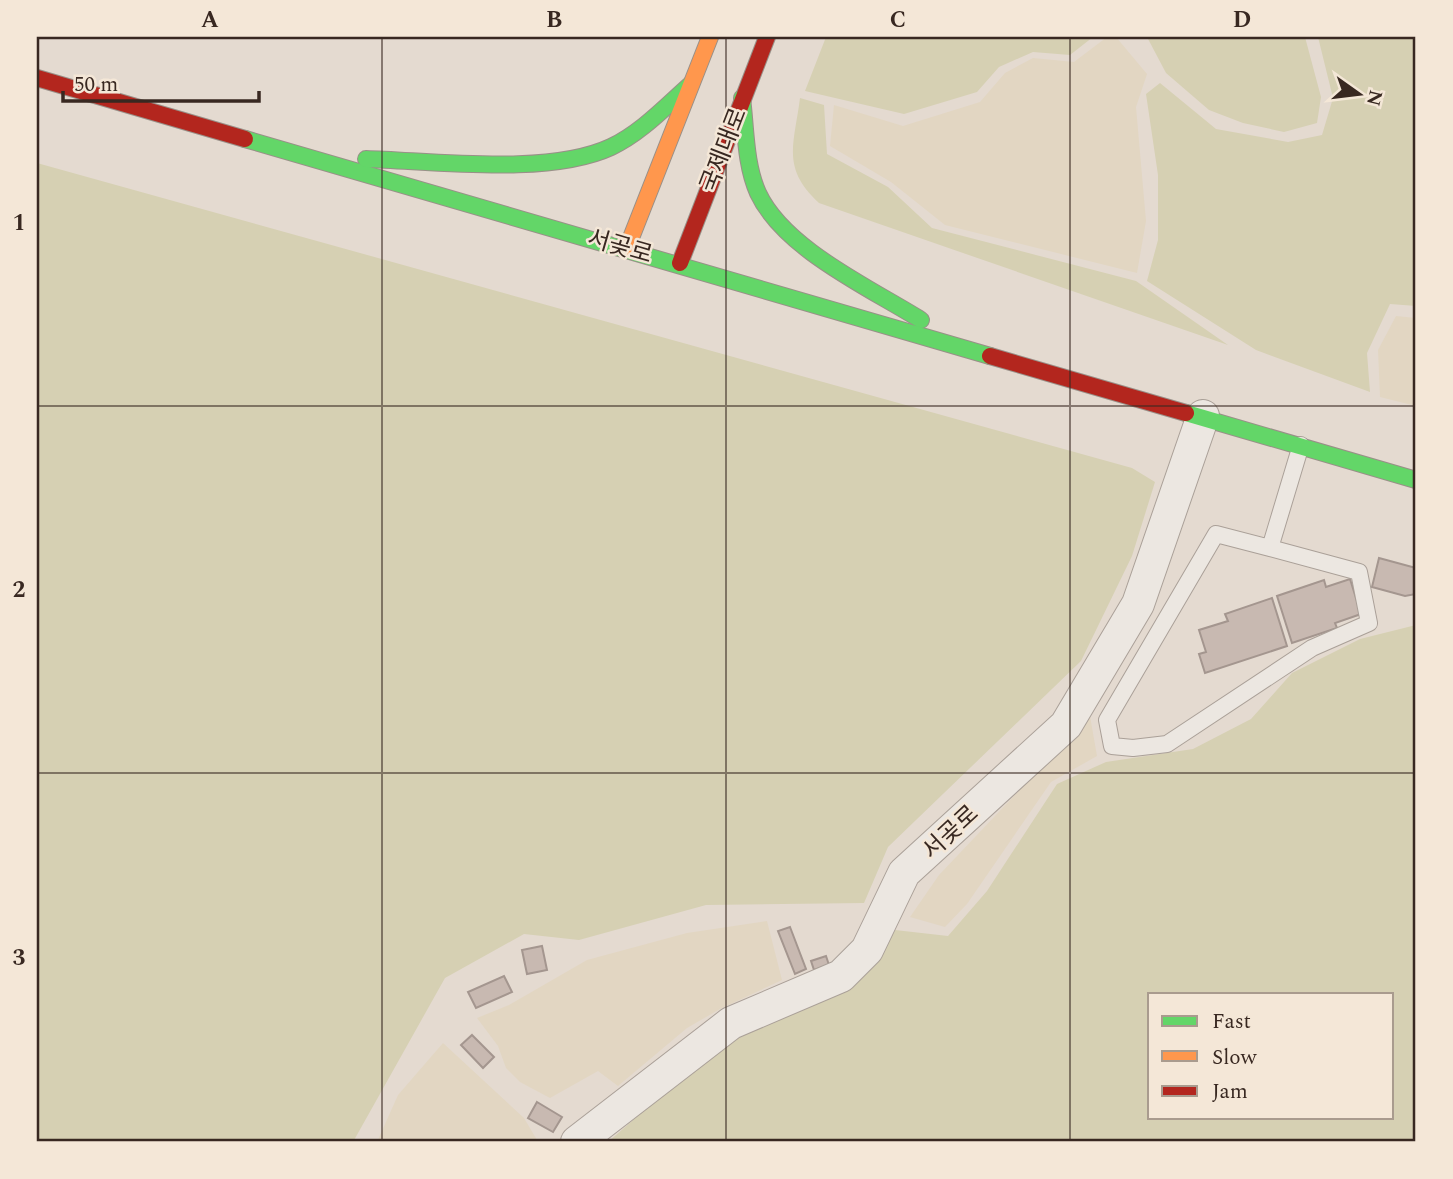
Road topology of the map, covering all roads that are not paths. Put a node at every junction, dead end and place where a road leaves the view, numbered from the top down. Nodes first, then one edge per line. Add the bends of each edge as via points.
1 (710, 37) edge
2 (767, 37) edge
3 (37, 78) edge
4 (694, 78) junction
5 (744, 95) junction
6 (314, 158) junction
7 (627, 248) junction
8 (680, 263) junction
9 (958, 344) junction
10 (1203, 416) junction
11 (1301, 445) junction
12 (1416, 480) edge
13 (1270, 548) junction
14 (577, 1142) edge

1 - 4 main road
2 - 5 main road, 국제대로
3 - 6 main road, 서곶로
4 - 6 main road via 611,148 567,161
4 - 7 main road
5 - 8 main road, 국제대로
5 - 9 main road via 753,177 768,212 806,246
6 - 7 main road, 서곶로
7 - 8 main road, 서곶로
8 - 9 main road, 서곶로
9 - 10 main road, 서곶로
10 - 11 main road, 서곶로
10 - 14 street, 서곶로 via 1138,604 1066,725 904,873 867,950 841,976 731,1023
11 - 12 main road, 서곶로
11 - 13 lane
13 - 13 lane via 1359,572 1369,622 1311,648 1167,744 1112,746 1107,720 1216,534

